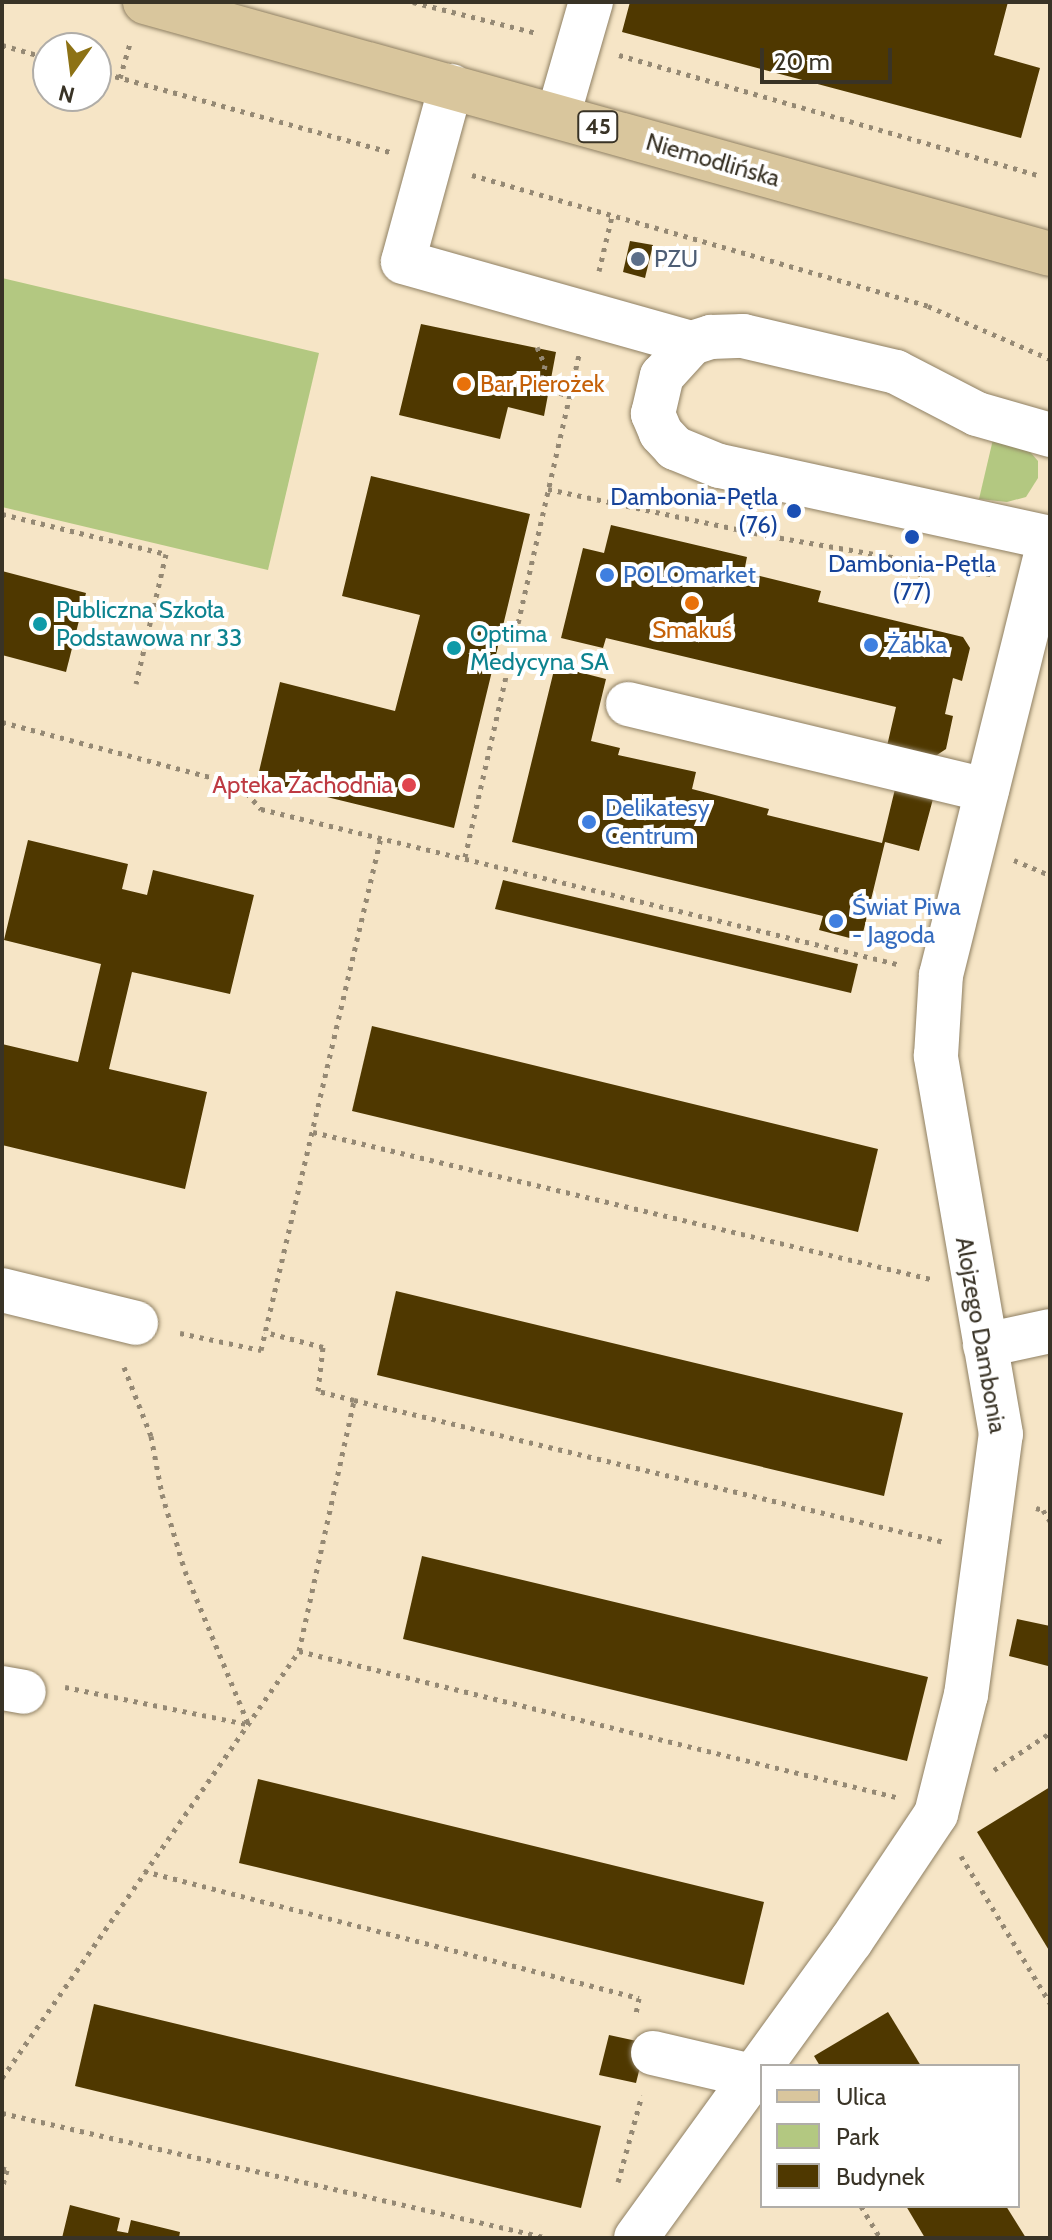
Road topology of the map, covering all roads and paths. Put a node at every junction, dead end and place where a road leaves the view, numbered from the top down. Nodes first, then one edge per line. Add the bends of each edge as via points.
1 (145, 2) edge
2 (413, 2) edge
3 (591, 2) edge
4 (579, 43) junction
5 (2, 45) edge
6 (130, 45) dead end
7 (32, 53) edge
8 (112, 76) edge
9 (120, 78) junction
10 (451, 86) junction
11 (558, 116) junction
12 (430, 163) junction
13 (1037, 175) dead end
14 (612, 216) junction
15 (1050, 254) edge
16 (598, 315) junction
17 (692, 343) junction
18 (537, 347) dead end
19 (1050, 359) edge
20 (569, 396) junction
21 (1050, 435) edge
22 (548, 489) junction
23 (2, 514) edge
24 (1050, 538) edge
25 (1037, 584) junction
26 (136, 684) dead end
27 (628, 704) dead end
28 (2, 722) edge
29 (987, 790) junction
30 (381, 837) junction
31 (465, 857) junction
32 (941, 975) junction
33 (313, 1132) junction
34 (2, 1290) edge
35 (975, 1290) junction
36 (117, 1318) junction
37 (1050, 1331) edge
38 (265, 1332) junction
39 (985, 1345) junction
40 (354, 1400) junction
41 (986, 1552) junction
42 (299, 1651) junction
43 (13, 1690) edge
44 (248, 1724) junction
45 (936, 1811) junction
46 (144, 1871) junction
47 (1050, 2003) edge
48 (653, 2053) junction
49 (761, 2064) edge
50 (760, 2065) edge
51 (752, 2076) junction
52 (2, 2078) edge
53 (2, 2113) edge
54 (2, 2168) edge
55 (2, 2189) edge
56 (616, 2192) dead end
57 (862, 2208) edge
58 (548, 2238) edge
59 (636, 2238) edge
60 (880, 2238) edge

1 - 10 main road, Niemodlińska / 45
2 - 4 path
3 - 4 street
4 - 11 street
4 - 13 path
5 - 7 path
6 - 9 path
8 - 9 path
9 - 12 path
10 - 11 main road, Niemodlińska / 45
10 - 12 street
11 - 15 main road, Niemodlińska / 45
12 - 14 path
12 - 16 street via 403,262
14 - 16 path
14 - 19 path via 948,312
16 - 17 street
16 - 20 path
17 - 21 street via 743,336 896,372 977,414
17 - 24 street via 662,376 653,414 675,448 719,466
18 - 20 path via 545,365 541,386
20 - 22 path
22 - 25 path
22 - 31 path
23 - 26 path via 166,554
24 - 25 street, Alojzego Dambonia
25 - 29 street, Alojzego Dambonia
27 - 29 street
28 - 30 path via 240,785 261,809
29 - 32 street, Alojzego Dambonia
30 - 31 path
30 - 33 path
31 - 32 path
32 - 35 street, Alojzego Dambonia via 936,1056
33 - 35 path
33 - 38 path
34 - 36 street
35 - 39 street, Alojzego Dambonia
36 - 38 path via 261,1350
36 - 44 path via 110,1333 151,1436 185,1571
37 - 39 street
38 - 40 path via 323,1347 318,1391
39 - 41 street, Alojzego Dambonia via 1001,1434
40 - 41 path
40 - 42 path
41 - 45 street, Alojzego Dambonia via 966,1695
42 - 44 path
42 - 45 path
43 - 44 path via 29,1680
44 - 46 path
45 - 47 path
45 - 49 street, Alojzego Dambonia via 851,1941
46 - 48 path via 639,1998 632,2034 656,2041
46 - 52 path
48 - 51 street
48 - 56 path
50 - 51 street, Alojzego Dambonia
51 - 59 street, Alojzego Dambonia
53 - 58 path
54 - 55 path via 7,2170
57 - 60 path

